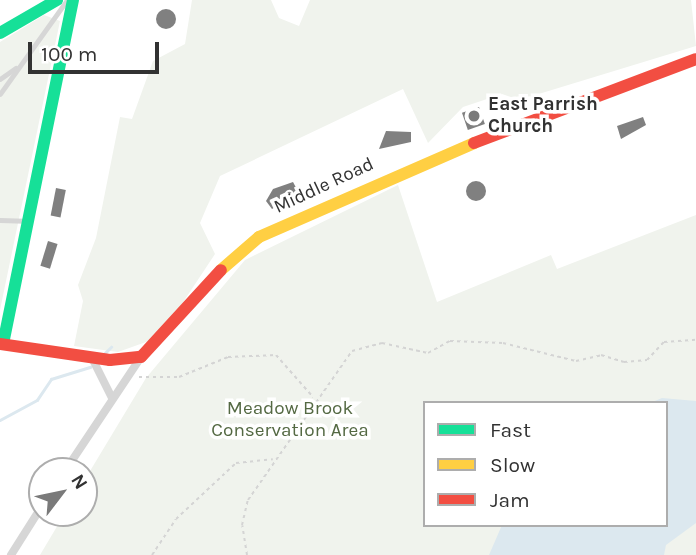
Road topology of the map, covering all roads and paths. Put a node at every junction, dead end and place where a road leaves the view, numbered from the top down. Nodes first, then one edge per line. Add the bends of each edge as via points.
1 (57, 0) edge
2 (67, 0) edge
3 (73, 0) edge
4 (0, 33) edge
5 (696, 59) edge
6 (20, 65) junction
7 (0, 79) edge
8 (0, 94) edge
9 (0, 220) edge
10 (24, 221) junction
11 (696, 340) edge
12 (1, 344) edge
13 (141, 357) junction
14 (92, 358) junction
15 (127, 377) junction
16 (112, 398) junction
17 (315, 398) junction
18 (74, 457) edge
19 (274, 459) junction
20 (29, 527) edge
21 (11, 555) edge
22 (152, 555) edge
23 (247, 555) edge

1 - 4 street
2 - 6 lane
3 - 10 street
5 - 13 street, Middle Road via 414,165 259,237 233,256 164,339
6 - 7 lane
6 - 8 lane
9 - 10 lane
10 - 12 street
11 - 17 path via 664,342 647,360 624,362 601,355 576,361 503,343 450,341 428,353 382,343 352,351
12 - 14 street
13 - 14 street
13 - 15 street
14 - 16 street
15 - 16 street
15 - 17 path via 179,377 228,356 276,355
16 - 18 street
17 - 19 path
19 - 22 path via 236,463 176,519
19 - 23 path via 248,500 242,525
20 - 21 street

